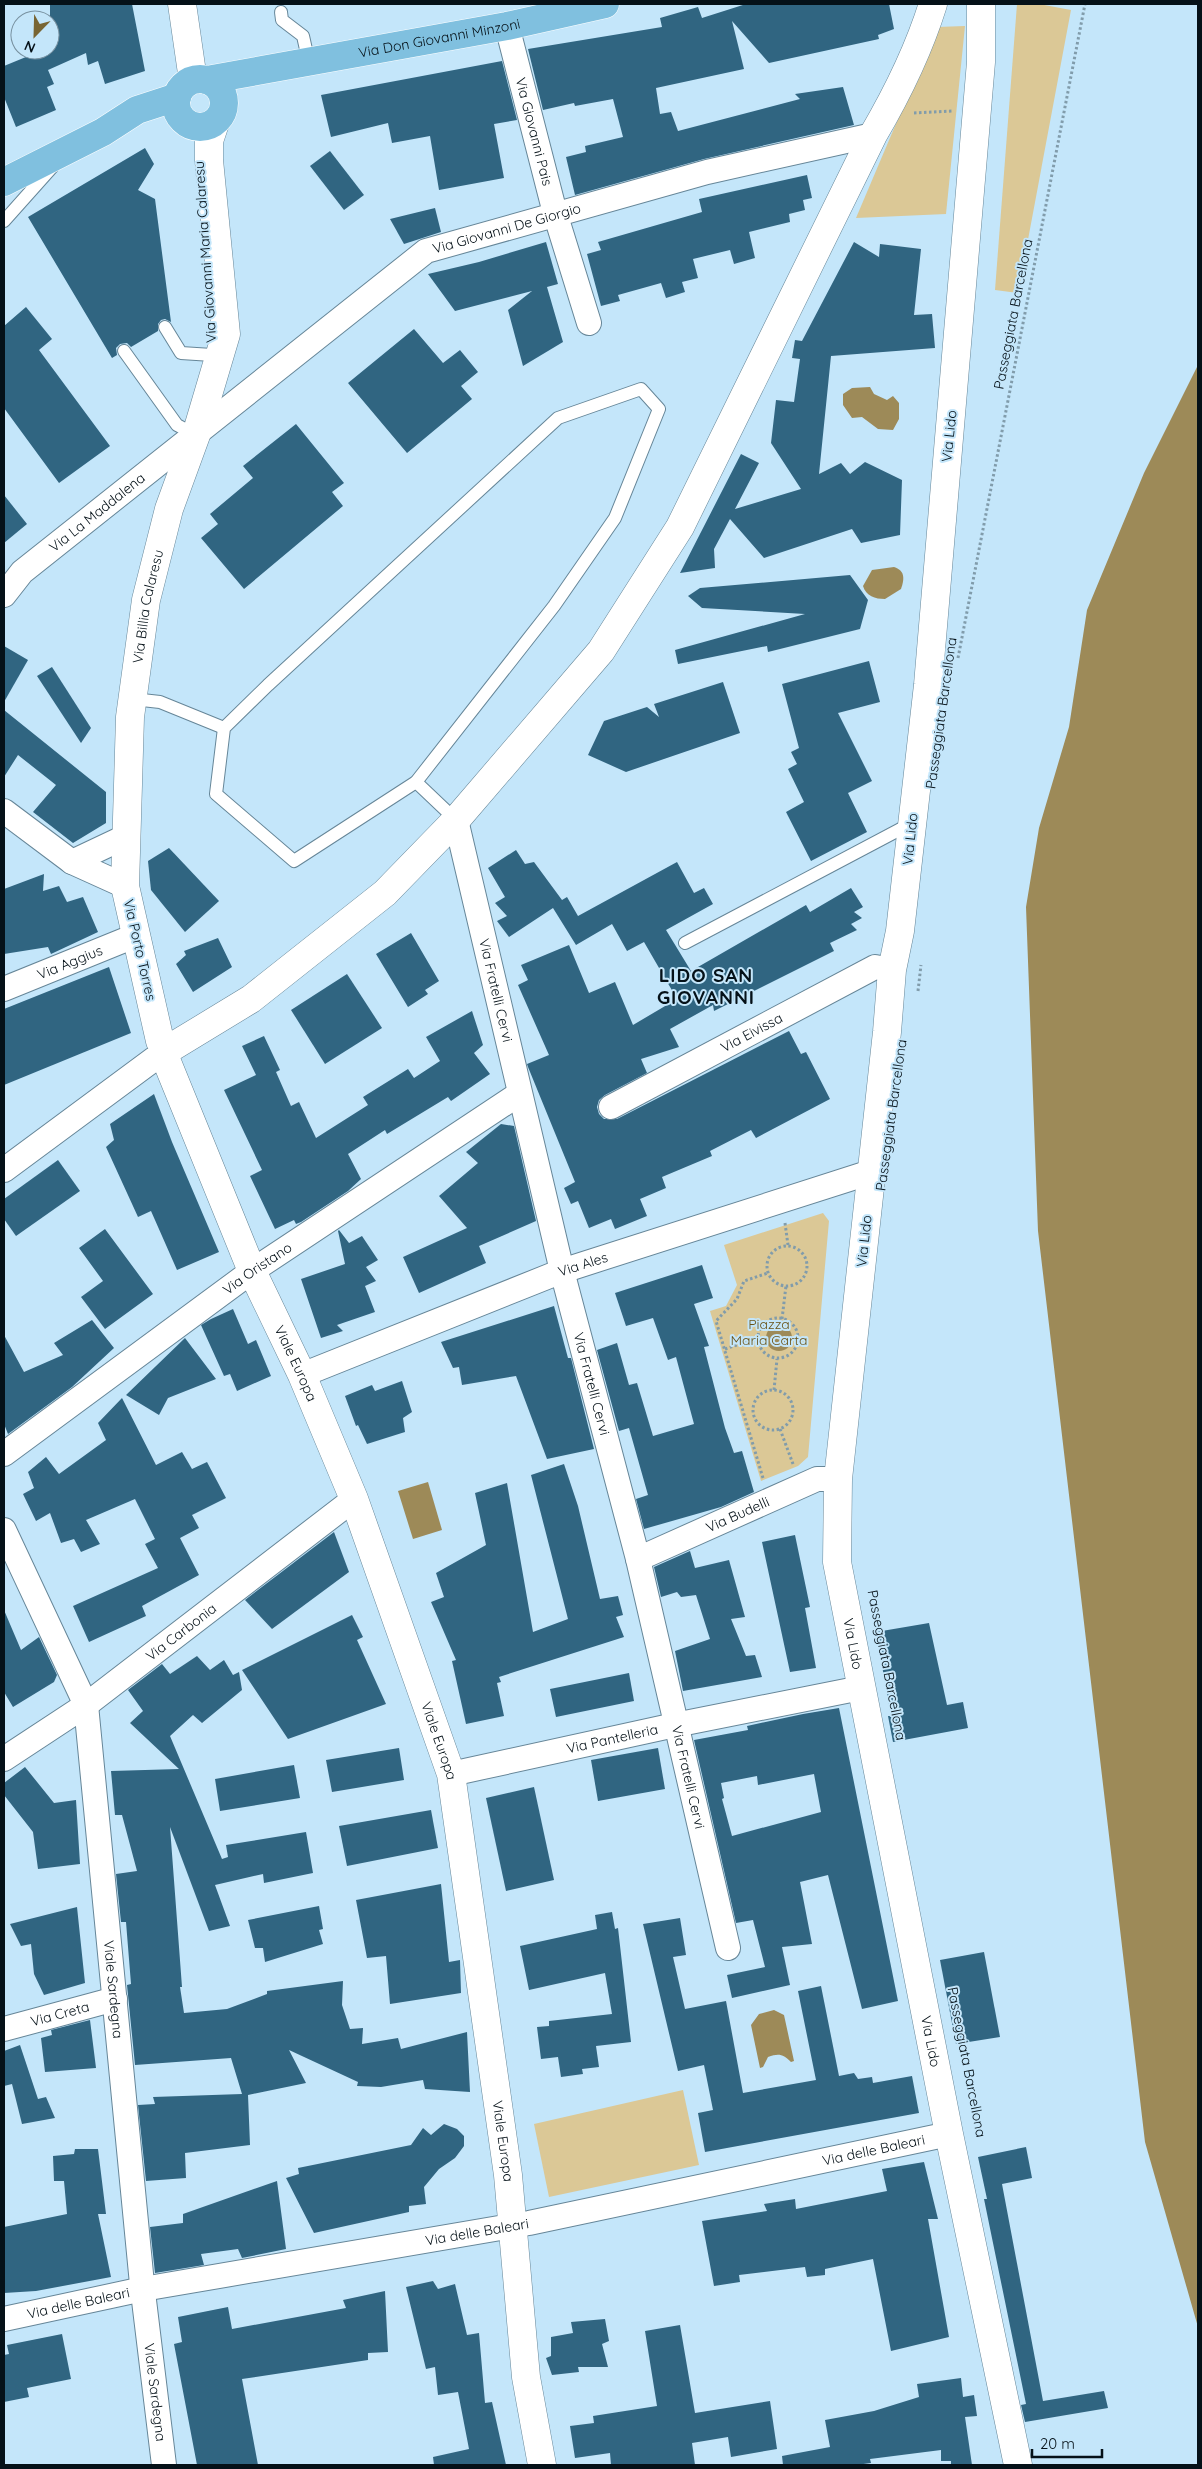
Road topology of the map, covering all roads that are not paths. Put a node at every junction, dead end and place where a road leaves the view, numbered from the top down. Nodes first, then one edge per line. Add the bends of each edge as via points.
1 (182, 4) edge
2 (605, 4) edge
3 (981, 4) edge
4 (281, 12) dead end
5 (931, 12) edge
6 (507, 26) junction
7 (309, 63) junction
8 (274, 69) junction
9 (192, 86) junction
10 (204, 122) junction
11 (103, 132) junction
12 (873, 135) junction
13 (67, 151) junction
14 (4, 182) edge
15 (555, 213) junction
16 (4, 221) edge
17 (589, 323) dead end
18 (165, 327) dead end
19 (124, 351) dead end
20 (212, 355) junction
21 (210, 383) junction
22 (196, 435) junction
23 (4, 595) edge
24 (133, 699) junction
25 (224, 728) junction
26 (416, 782) junction
27 (4, 810) edge
28 (456, 820) junction
29 (912, 823) junction
30 (127, 836) junction
31 (72, 862) junction
32 (125, 886) junction
33 (137, 935) junction
34 (684, 943) dead end
35 (892, 970) junction
36 (4, 989) edge
37 (163, 1052) junction
38 (519, 1094) junction
39 (611, 1107) dead end
40 (4, 1170) edge
41 (871, 1172) junction
42 (562, 1271) junction
43 (252, 1272) junction
44 (302, 1375) junction
45 (4, 1454) edge
46 (838, 1479) junction
47 (354, 1499) junction
48 (4, 1530) edge
49 (638, 1559) junction
50 (862, 1688) junction
51 (86, 1706) junction
52 (675, 1725) junction
53 (4, 1759) edge
54 (451, 1774) junction
55 (728, 1948) dead end
56 (114, 1999) junction
57 (4, 2029) edge
58 (949, 2134) junction
59 (513, 2226) junction
60 (143, 2289) junction
61 (4, 2319) edge
62 (164, 2465) edge
63 (542, 2465) edge
64 (1018, 2465) edge

1 - 9 street
2 - 6 main road, Via Don Giovanni Minzoni
3 - 29 street, Via Lido via 981,62 960,328 928,685
4 - 7 lane via 282,20 303,36
5 - 12 street via 907,70
6 - 7 main road, Via Don Giovanni Minzoni
6 - 15 street, Via Giovanni Pais
7 - 8 main road, Via Don Giovanni Minzoni
8 - 9 main road, Via Don Giovanni Minzoni
8 - 10 main road
9 - 10 main road via 178,114
9 - 10 main road via 220,88 224,96 225,104
9 - 11 main road, Via Don Giovanni Minzoni via 137,110
10 - 11 main road, Via Don Giovanni Minzoni via 153,122
10 - 20 street, Via Giovanni Maria Calaresu via 200,161
10 - 21 street, Via Giovanni Maria Calaresu via 209,141 226,334
11 - 13 main road, Via Don Giovanni Minzoni
12 - 15 street, Via Giovanni De Giorgio via 707,172
12 - 28 street via 680,527 601,652
13 - 14 main road, Via Don Giovanni Minzoni
13 - 16 lane
15 - 17 street, Via Giovanni Pais
15 - 22 street, Via Giovanni De Giorgio via 426,251
18 - 20 lane via 181,353
19 - 22 lane via 178,425
20 - 21 street, Via Giovanni Maria Calaresu
21 - 22 street, Via Billia Calaresu
22 - 23 street, Via La Maddalena via 22,572
22 - 24 street, Via Billia Calaresu via 169,509 146,600
24 - 25 lane via 160,702
24 - 30 street, Via Billia Calaresu
25 - 26 lane via 216,794 294,861
25 - 26 lane via 558,418 641,389 659,409 615,518 554,606
26 - 28 lane
27 - 31 street, Via Porto Torres
28 - 37 street via 385,893 332,936 251,999
28 - 38 street, Via Fratelli Cervi
29 - 34 lane
29 - 35 street, Via Lido via 900,931
30 - 31 street
30 - 32 street
31 - 32 street, Via Porto Torres
32 - 33 street, Via Porto Torres
33 - 36 street, Via Aggius
33 - 37 street, Via Porto Torres
35 - 39 street, Via Eivissa via 875,967
35 - 41 street, Via Lido
37 - 40 street
37 - 43 street, Viale Europa
38 - 42 street, Via Fratelli Cervi
38 - 43 street, Via Oristano
41 - 42 street, Via Ales
41 - 46 street, Via Lido
42 - 44 street, Via Ales
42 - 49 street, Via Fratelli Cervi
43 - 44 street, Viale Europa
43 - 45 street, Via Oristano
44 - 47 street, Viale Europa
46 - 49 street, Via Budelli via 817,1479
46 - 50 street, Via Lido via 837,1562
47 - 51 street, Via Carbonia
47 - 54 street, Viale Europa
48 - 51 street, Viale Sardegna
49 - 52 street, Via Fratelli Cervi
50 - 52 street, Via Pantelleria
50 - 58 street, Via Lido
51 - 53 street, Via Carbonia
51 - 56 street, Viale Sardegna
52 - 54 street, Via Pantelleria
52 - 55 street, Via Fratelli Cervi
54 - 59 street, Viale Europa
56 - 57 street, Via Creta
56 - 60 street, Viale Sardegna
58 - 59 street, Via delle Baleari
58 - 64 street, Via Lido
59 - 60 street, Via delle Baleari
59 - 63 street, Viale Europa via 526,2377
60 - 61 street, Via delle Baleari
60 - 62 street, Viale Sardegna

